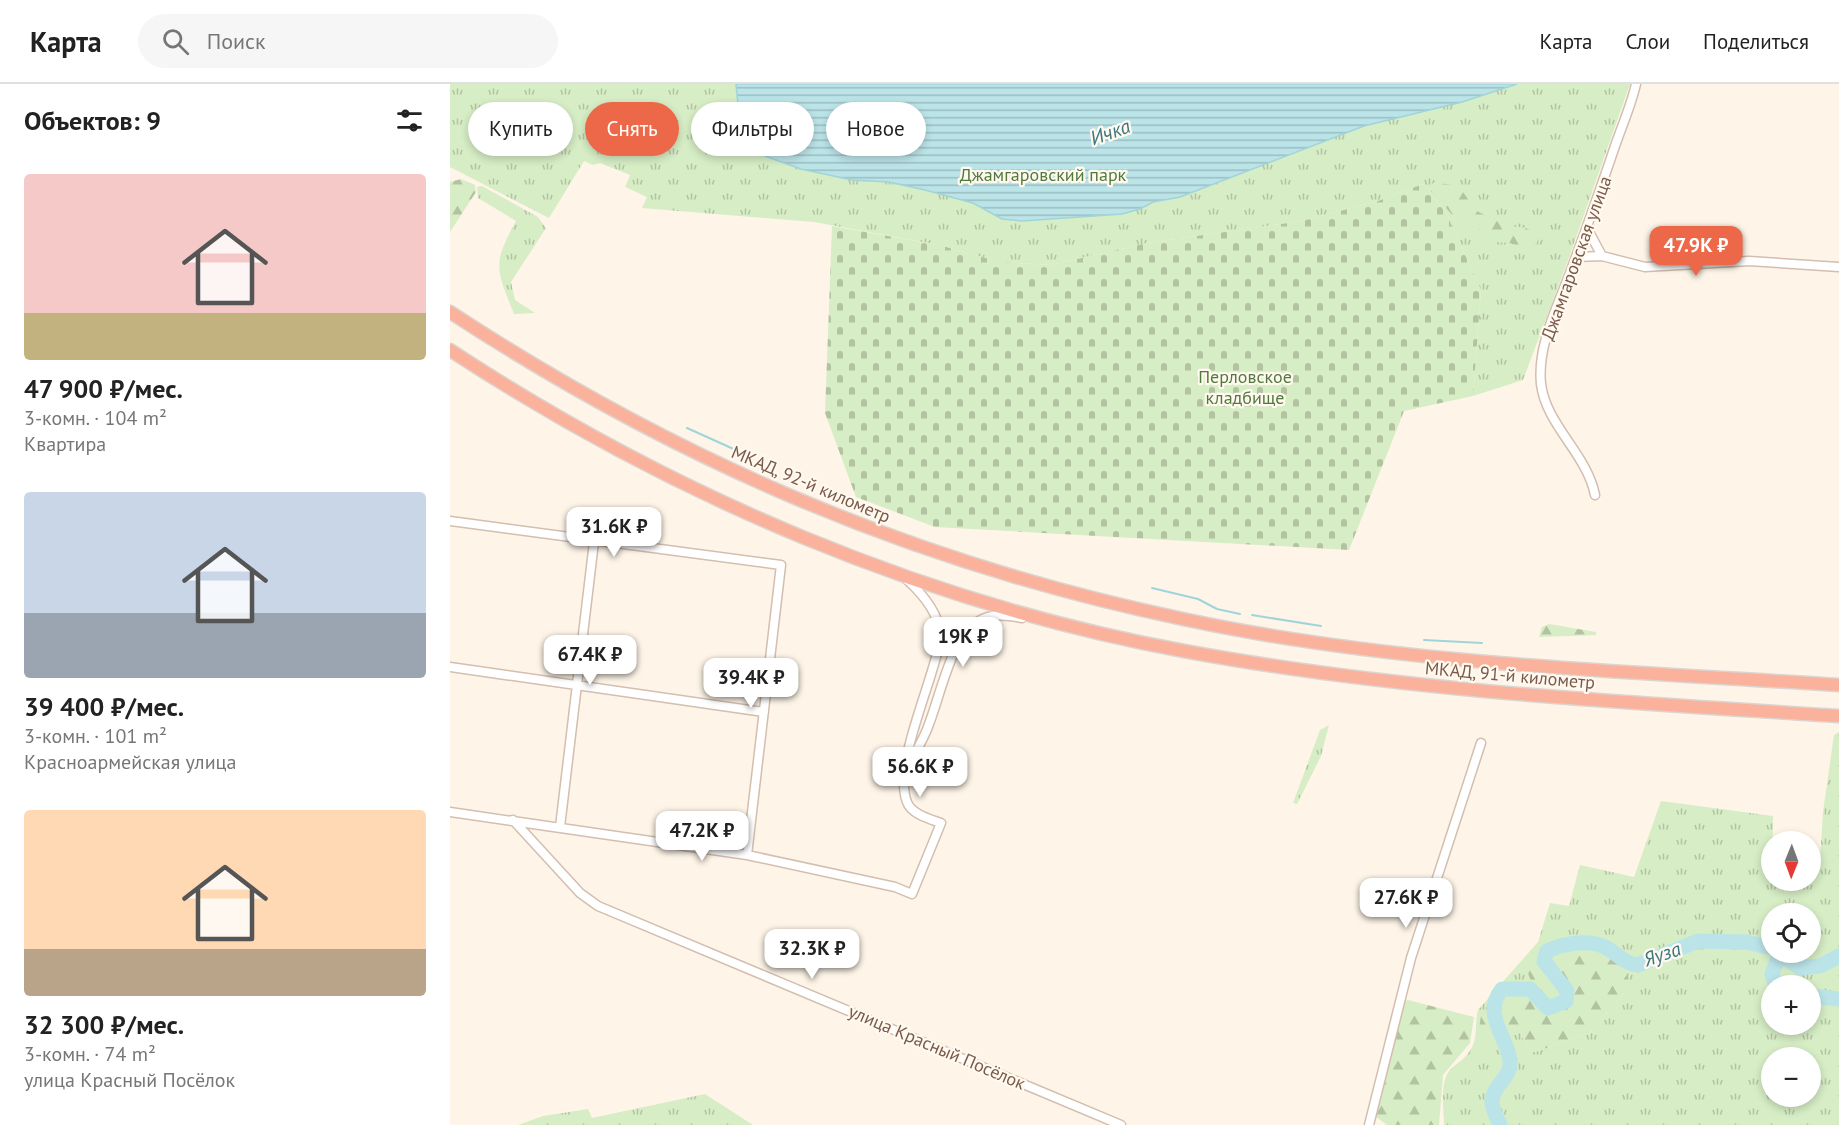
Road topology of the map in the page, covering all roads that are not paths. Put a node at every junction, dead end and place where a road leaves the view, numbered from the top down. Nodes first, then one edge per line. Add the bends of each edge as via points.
1 (1636, 84) edge
2 (1587, 228) junction
3 (1602, 256) junction
4 (1576, 257) junction
5 (1839, 267) edge
6 (450, 312) edge
7 (450, 350) edge
8 (1595, 495) dead end
9 (450, 521) edge
10 (594, 542) junction
11 (900, 573) junction
12 (1186, 620) joint
13 (1059, 623) junction
14 (450, 668) edge
15 (1839, 685) edge
16 (577, 686) junction
17 (764, 712) junction
18 (1839, 716) edge
19 (1481, 743) dead end
20 (907, 768) junction
21 (450, 812) edge
22 (513, 820) junction
23 (560, 827) junction
24 (747, 855) junction
25 (1121, 1125) edge
26 (1369, 1125) edge

1 - 2 street, Джамгаровская улица
2 - 3 street
2 - 4 street, Джамгаровская улица
3 - 4 street
3 - 5 street via 1645,267 1749,261
4 - 8 street, Джамгаровская улица via 1545,338 1541,384 1546,403 1583,464
6 - 12 highway, МКАД, 92-й километр via 575,390 776,492 964,563 1067,593
7 - 11 highway via 559,417 658,470 753,516
9 - 10 street
10 - 16 street
10 - 17 street via 781,565
11 - 13 highway
11 - 20 street via 925,598 940,624 941,635 914,727
12 - 15 highway, МКАД, 91-й километр via 1407,653
13 - 18 highway, МКАД, 91-й километр via 1180,651 1413,685
13 - 20 street via 1007,615 977,622 959,643 925,734
14 - 16 street
16 - 17 street
16 - 23 street
17 - 24 street
19 - 26 street via 1411,958
20 - 24 street via 907,803 918,814 941,823 912,894
21 - 22 street
22 - 23 street
22 - 25 street, улица Красный Посёлок via 580,893 598,906
23 - 24 street

